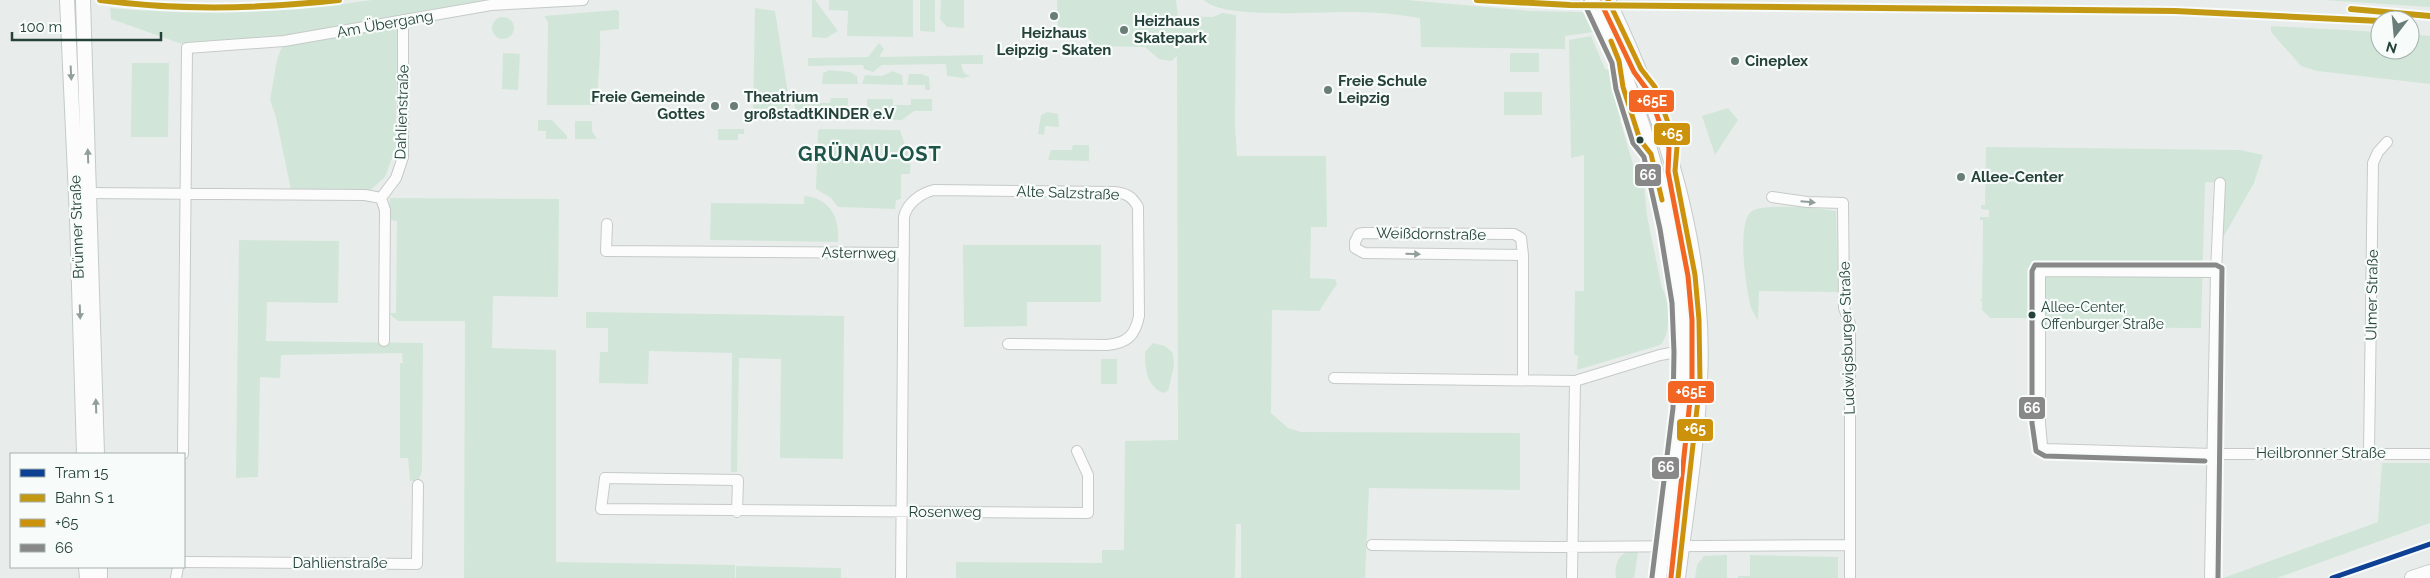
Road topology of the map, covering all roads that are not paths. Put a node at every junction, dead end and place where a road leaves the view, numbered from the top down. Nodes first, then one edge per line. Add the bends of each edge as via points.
1 (67, 0) edge
2 (83, 0) edge
3 (584, 0) edge
4 (1591, 0) edge
5 (1608, 0) edge
6 (403, 20) junction
7 (2387, 142) dead end
8 (2220, 183) dead end
9 (82, 193) junction
10 (185, 194) junction
11 (1772, 197) dead end
12 (381, 198) junction
13 (607, 224) dead end
14 (904, 253) junction
15 (1523, 255) junction
16 (2216, 272) junction
17 (1700, 340) junction
18 (384, 341) dead end
19 (1008, 344) dead end
20 (1682, 351) junction
21 (1701, 355) junction
22 (1334, 378) dead end
23 (1523, 380) junction
24 (1575, 381) junction
25 (1078, 451) dead end
26 (84, 453) edge
27 (97, 453) edge
28 (183, 453) edge
29 (2369, 453) junction
30 (2212, 454) junction
31 (2430, 454) edge
32 (418, 485) dead end
33 (737, 512) junction
34 (901, 512) junction
35 (1372, 545) dead end
36 (1672, 545) junction
37 (1850, 545) junction
38 (1573, 547) junction
39 (185, 562) edge
40 (2430, 572) edge
41 (901, 578) edge
42 (1572, 578) edge
43 (1659, 578) edge
44 (1678, 578) edge
45 (1850, 578) edge
46 (2210, 578) edge
47 (2412, 578) edge

1 -> 9 main road, Brünner Straße
9 -> 2 main road, Brünner Straße
3 - 6 street, Am Übergang via 491,6
4 - 20 main road via 1636,103 1658,183 1676,278
5 - 17 main road via 1660,122 1681,195 1695,275
6 - 10 street, Am Übergang via 284,42 187,48
6 - 12 street, Dahlienstraße via 403,157 396,178
7 - 29 street, Ulmer Straße via 2374,163
8 - 16 street
9 - 10 street
9 -> 26 main road, Brünner Straße
27 -> 9 main road, Brünner Straße
10 - 12 street via 365,195
10 - 28 street
11 -> 37 street, Ludwigsburger Straße via 1843,203 1844,308 1850,324
12 - 18 street via 384,210
13 - 14 street, Asternweg via 606,251
14 - 19 street, Alte Salzstraße via 906,210 930,191 1114,192 1124,193 1133,199 1138,207 1139,316 1136,330 1130,338 1120,344 1107,345
14 - 34 street, Asternweg
15 -> 15 street, Weißdornstraße via 1521,238 1514,234 1364,233 1359,234 1355,242 1355,248 1364,253
15 - 23 street, Weißdornstraße
16 - 30 street
16 - 30 street, Heilbronner Straße via 2040,271 2040,423 2045,450
17 - 20 street
17 - 21 main road
20 - 21 street
20 - 24 street
20 - 36 main road
21 - 36 main road via 1697,418
22 - 23 street
23 - 24 street
24 - 38 street
25 - 34 street, Rosenweg via 1088,475 1088,513
29 - 30 street, Heilbronner Straße
29 - 31 street, Heilbronner Straße
30 - 46 street
32 - 39 street, Dahlienstraße via 417,564
33 - 33 street, Rosenweg via 610,509 600,509 605,478 738,480
33 - 34 street, Rosenweg
34 - 41 street, Asternweg
35 - 38 street
36 - 37 street
36 - 38 street
36 - 43 main road
36 - 44 main road
37 - 45 street, Ludwigsburger Straße
38 - 42 street
40 - 47 main road

